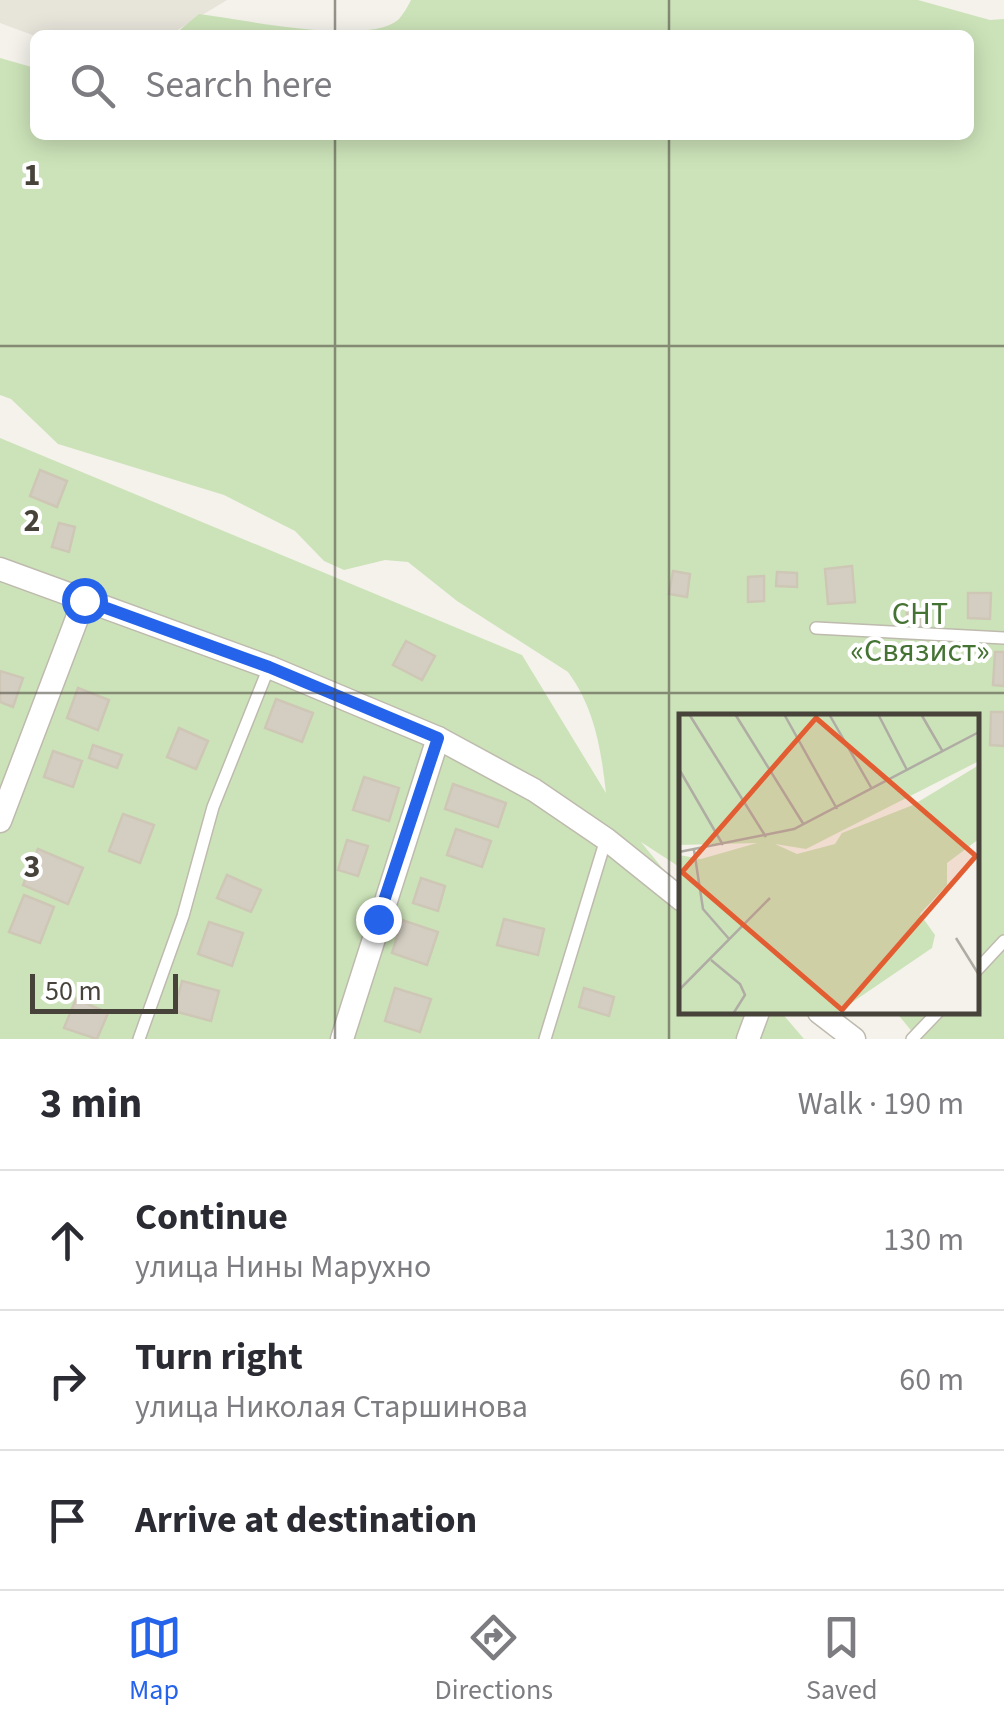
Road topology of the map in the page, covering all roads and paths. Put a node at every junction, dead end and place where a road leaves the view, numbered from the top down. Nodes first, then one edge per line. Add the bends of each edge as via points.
1 (0, 569) edge
2 (84, 600) junction
3 (816, 628) dead end
4 (1004, 638) edge
5 (269, 667) junction
6 (438, 738) junction
7 (0, 822) edge
8 (606, 839) junction
9 (679, 898) edge
10 (1004, 942) edge
11 (979, 968) edge
12 (757, 1014) edge
13 (822, 1014) edge
14 (936, 1014) edge
15 (139, 1039) edge
16 (342, 1039) edge
17 (545, 1039) edge
18 (748, 1039) edge
19 (854, 1039) edge
20 (912, 1039) edge

1 - 2 street
2 - 5 street
2 - 7 street
3 - 4 lane
5 - 6 street
5 - 15 lane via 212,807 183,916
6 - 8 street
6 - 16 street
8 - 9 street
8 - 17 lane
10 - 11 lane
12 - 18 street
13 - 19 street
14 - 20 lane

